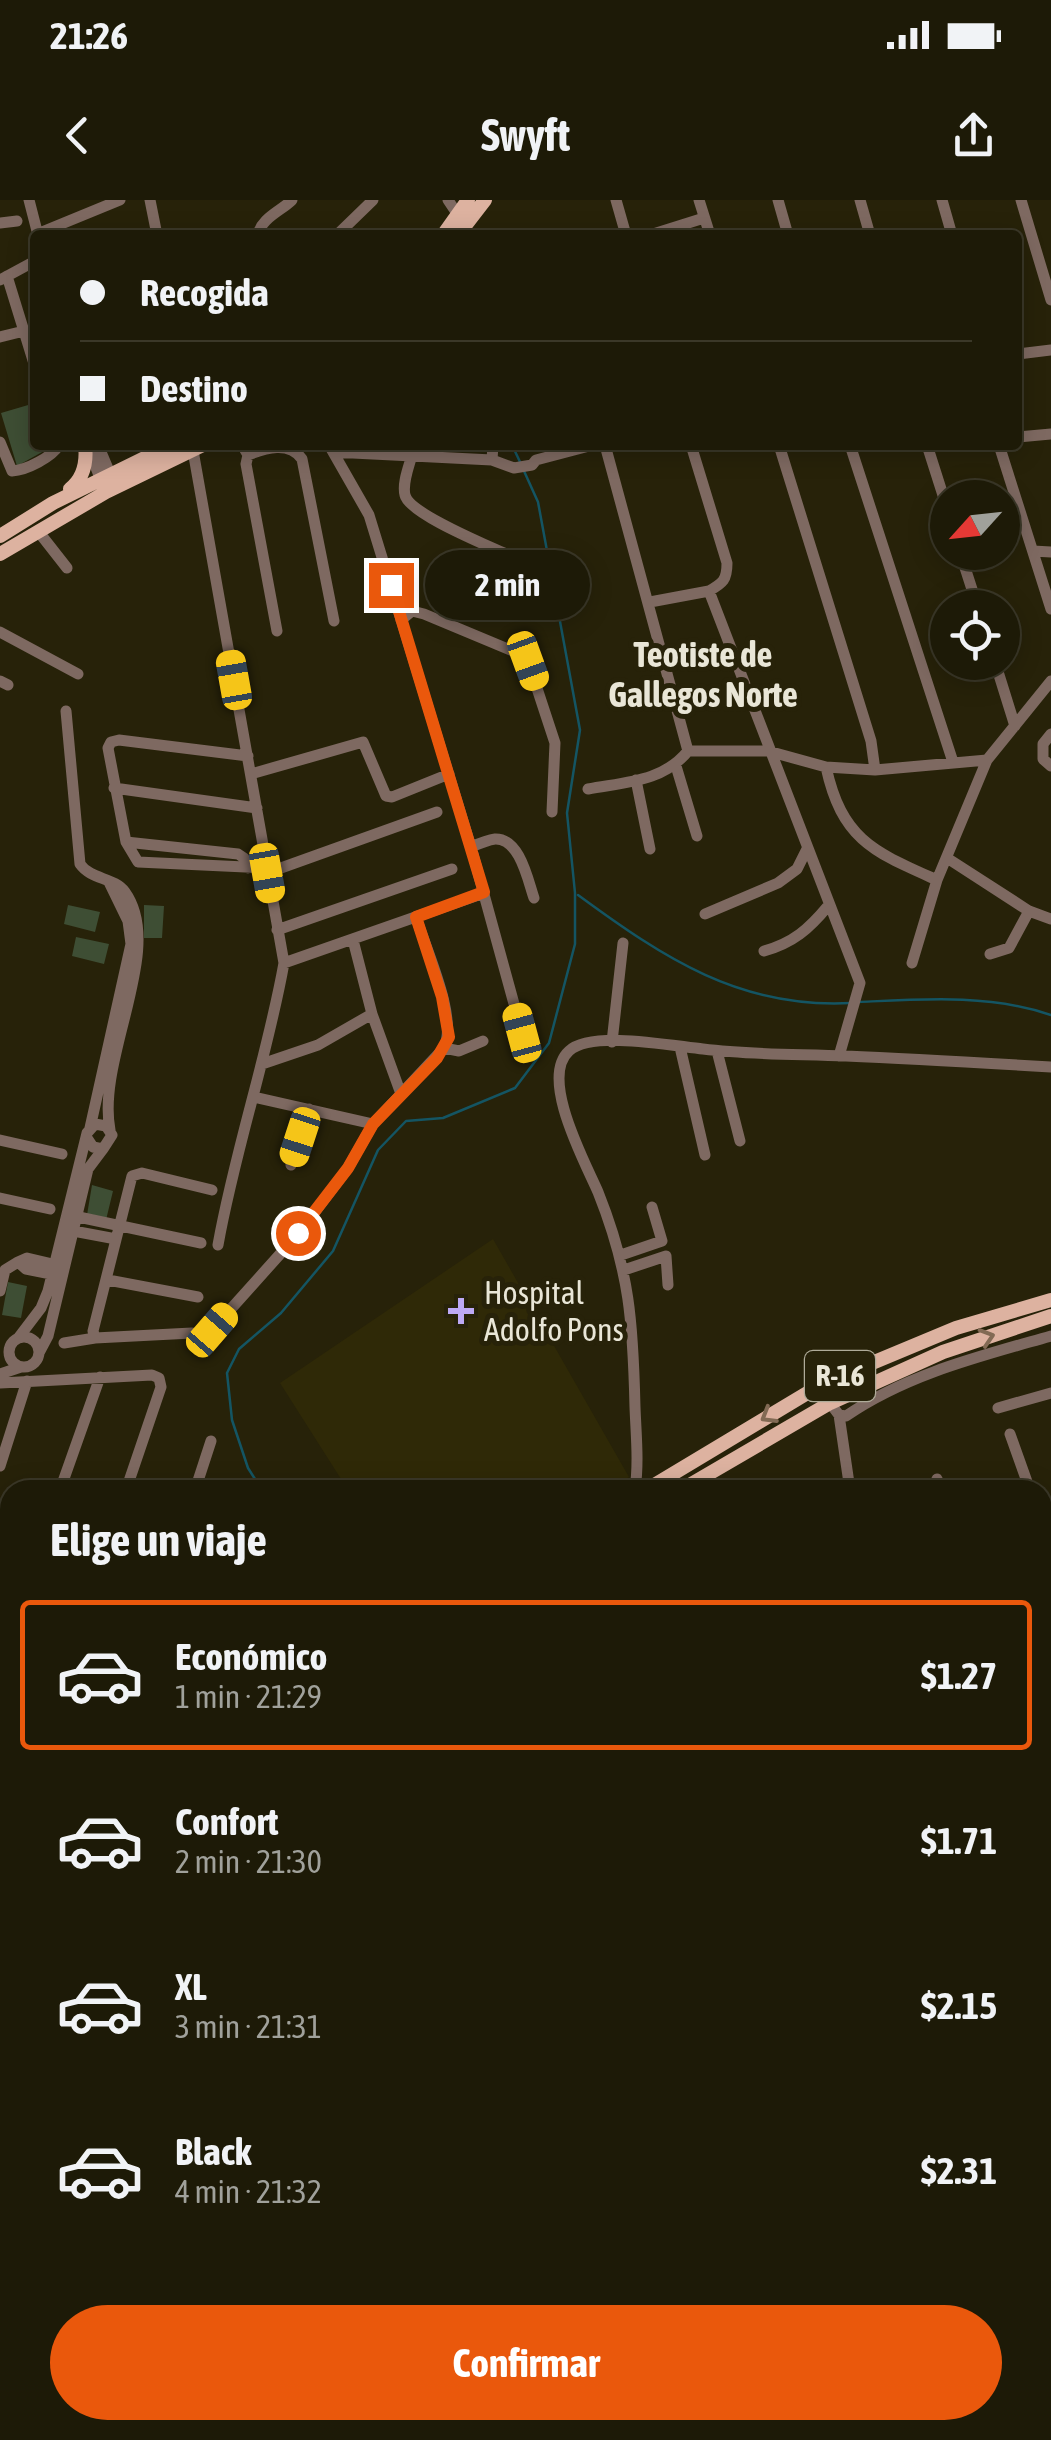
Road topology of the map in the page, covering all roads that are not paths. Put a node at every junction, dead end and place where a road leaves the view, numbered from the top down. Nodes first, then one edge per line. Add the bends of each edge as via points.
1 (28, 200) edge
2 (120, 200) edge
3 (152, 200) edge
4 (292, 200) edge
5 (373, 200) edge
6 (448, 200) edge
7 (468, 200) edge
8 (484, 200) edge
9 (616, 200) edge
10 (699, 200) edge
11 (778, 200) edge
12 (860, 200) edge
13 (942, 200) edge
14 (1021, 200) edge
15 (458, 215) junction
16 (704, 218) junction
17 (18, 221) dead end
18 (0, 223) edge
19 (36, 230) edge
20 (47, 230) edge
21 (156, 230) edge
22 (261, 230) edge
23 (342, 230) edge
24 (447, 230) edge
25 (462, 230) edge
26 (625, 230) edge
27 (666, 230) edge
28 (708, 230) edge
29 (787, 230) edge
30 (869, 230) edge
31 (951, 230) edge
32 (30, 264) edge
33 (4, 278) edge
34 (1051, 300) edge
35 (24, 331) junction
36 (0, 337) edge
37 (30, 350) edge
38 (1051, 350) edge
39 (1022, 354) edge
40 (1051, 434) edge
41 (1022, 437) edge
42 (0, 442) edge
43 (56, 450) edge
44 (86, 450) edge
45 (89, 450) edge
46 (99, 450) edge
47 (163, 450) edge
48 (189, 450) edge
49 (197, 450) edge
50 (245, 450) edge
51 (296, 450) edge
52 (332, 450) edge
53 (354, 450) edge
54 (493, 450) edge
55 (573, 450) edge
56 (606, 450) edge
57 (692, 450) edge
58 (780, 450) edge
59 (852, 450) edge
60 (928, 450) edge
61 (1001, 450) edge
62 (412, 455) junction
63 (492, 460) junction
64 (938, 480) edge
65 (108, 483) junction
66 (53, 503) junction
67 (38, 530) junction
68 (2, 544) edge
69 (1032, 551) junction
70 (1051, 552) edge
71 (508, 555) dead end
72 (67, 568) dead end
73 (709, 591) junction
74 (650, 602) junction
75 (1051, 609) edge
76 (334, 620) dead end
77 (401, 620) junction
78 (277, 631) dead end
79 (0, 632) edge
80 (78, 674) dead end
81 (1000, 680) edge
82 (1051, 681) edge
83 (66, 711) dead end
84 (1014, 726) junction
85 (1051, 734) edge
86 (688, 750) junction
87 (768, 751) junction
88 (248, 756) junction
89 (988, 760) junction
90 (953, 762) junction
91 (676, 766) junction
92 (1051, 766) edge
93 (826, 768) junction
94 (875, 770) junction
95 (251, 774) junction
96 (449, 774) junction
97 (636, 780) junction
98 (114, 788) junction
99 (588, 789) dead end
100 (257, 808) junction
101 (437, 812) dead end
102 (552, 812) dead end
103 (696, 836) dead end
104 (126, 842) junction
105 (472, 847) junction
106 (807, 848) junction
107 (650, 849) dead end
108 (947, 858) junction
109 (248, 868) junction
110 (452, 869) dead end
111 (267, 871) junction
112 (938, 880) junction
113 (484, 892) junction
114 (534, 898) dead end
115 (828, 906) junction
116 (1029, 911) junction
117 (706, 914) dead end
118 (416, 917) junction
119 (1051, 919) edge
120 (134, 930) junction
121 (277, 930) junction
122 (353, 940) junction
123 (623, 944) dead end
124 (764, 951) dead end
125 (990, 954) dead end
126 (284, 963) junction
127 (912, 963) dead end
128 (372, 1014) junction
129 (522, 1033) dead end
130 (484, 1041) dead end
131 (612, 1042) junction
132 (680, 1046) junction
133 (444, 1048) junction
134 (718, 1051) junction
135 (839, 1056) junction
136 (262, 1064) junction
137 (1051, 1067) edge
138 (401, 1094) junction
139 (254, 1097) junction
140 (309, 1109) junction
141 (373, 1124) junction
142 (110, 1130) junction
143 (89, 1133) junction
144 (0, 1140) edge
145 (740, 1141) dead end
146 (103, 1148) junction
147 (62, 1154) dead end
148 (705, 1155) dead end
149 (291, 1165) dead end
150 (212, 1190) dead end
151 (0, 1198) edge
152 (652, 1207) dead end
153 (50, 1209) dead end
154 (72, 1216) junction
155 (119, 1224) junction
156 (69, 1230) junction
157 (116, 1238) junction
158 (662, 1241) junction
159 (202, 1243) dead end
160 (218, 1245) dead end
161 (622, 1255) junction
162 (666, 1256) junction
163 (0, 1257) edge
164 (18, 1262) junction
165 (58, 1270) junction
166 (624, 1270) junction
167 (108, 1280) junction
168 (668, 1285) dead end
169 (0, 1291) edge
170 (198, 1297) dead end
171 (1051, 1300) edge
172 (1051, 1316) edge
173 (212, 1330) dead end
174 (192, 1333) dead end
175 (936, 1336) junction
176 (1051, 1336) edge
177 (95, 1338) junction
178 (64, 1343) dead end
179 (9, 1344) edge
180 (39, 1353) junction
181 (946, 1358) junction
182 (20, 1368) junction
183 (0, 1374) edge
184 (100, 1376) junction
185 (26, 1380) junction
186 (0, 1382) edge
187 (1051, 1393) edge
188 (998, 1408) dead end
189 (835, 1409) junction
190 (1010, 1434) dead end
191 (211, 1441) dead end
192 (0, 1466) edge
193 (64, 1480) edge
194 (129, 1480) edge
195 (198, 1480) edge
196 (633, 1480) edge
197 (663, 1480) edge
198 (700, 1480) edge
199 (848, 1480) edge
200 (1026, 1480) edge

1 - 19 street
2 - 20 street
3 - 21 street
4 - 22 street
5 - 23 street
6 - 15 street
7 - 15 main road
8 - 25 main road
9 - 26 street
10 - 16 street
11 - 29 street
12 - 30 street
13 - 31 street
14 - 34 street
15 - 24 main road
16 - 27 street
16 - 28 street
17 - 18 street
32 - 33 street
33 - 35 street
35 - 36 street
35 - 37 street
38 - 39 street
40 - 41 street
42 - 43 street via 12,470
44 - 66 main road via 78,483
45 - 65 street
46 - 65 street
47 - 65 main road
48 - 65 main road
49 - 88 street
50 - 78 street
51 - 76 street
52 - 77 street via 369,515
53 - 62 street
54 - 63 street
55 - 63 street via 532,466
56 - 74 street
57 - 73 street via 726,563 724,583
58 - 94 street
59 - 90 street
60 - 64 street
61 - 69 street
62 - 63 street
62 - 71 street via 407,501
65 - 66 main road
65 - 67 main road
66 - 68 main road
67 - 68 main road
67 - 72 street
69 - 70 street
69 - 75 street
73 - 74 street
73 - 87 street
74 - 86 street
77 - 96 street
77 - 102 street via 412,611 424,614 528,661 556,744
79 - 80 street
81 - 84 street
82 - 84 street
83 - 120 street via 80,864 123,888
84 - 89 street
85 - 92 street via 1042,744
86 - 87 street
86 - 91 street
87 - 93 street
87 - 106 street
88 - 95 street
88 - 98 street via 119,740 108,748
89 - 90 street
89 - 108 street
90 - 94 street
91 - 97 street
91 - 103 street
93 - 94 street
93 - 112 street via 836,805 863,841
95 - 96 street via 363,742 386,796
95 - 100 street
96 - 105 street
97 - 99 street
97 - 107 street
98 - 100 street
98 - 104 street
100 - 111 street
101 - 111 street
104 - 109 street via 238,854
104 - 109 street via 143,865
105 - 113 street
105 - 114 street via 506,841
106 - 115 street
106 - 117 street via 797,869 778,883
108 - 112 street
108 - 116 street
109 - 111 street
110 - 121 street
111 - 121 street
112 - 127 street
113 - 118 street
113 - 129 street
115 - 124 street via 785,946
115 - 135 street via 860,982
116 - 119 street
116 - 125 street via 1009,948
118 - 122 street
118 - 133 street via 442,997 449,1037
120 - 142 street via 137,954 108,1081
120 - 143 street
121 - 126 street
122 - 126 street
122 - 128 street
123 - 131 street
126 - 136 street
128 - 136 street via 318,1046
128 - 138 street
130 - 133 street via 459,1051
131 - 132 street
131 - 161 street via 571,1049 562,1059 560,1079 574,1142
132 - 134 street
132 - 148 street
133 - 138 street
134 - 135 street
134 - 145 street
135 - 137 street
136 - 139 street
138 - 141 street
139 - 140 street
139 - 160 street
140 - 141 street
140 - 149 street
141 - 173 street via 298,1233
142 - 143 street via 100,1124
142 - 146 street
143 - 146 street via 93,1147
143 - 154 street
144 - 147 street
146 - 154 street
150 - 155 street via 132,1176
151 - 153 street
152 - 158 street
154 - 155 street
154 - 156 street
155 - 157 street
155 - 159 street
156 - 157 street
156 - 165 street
157 - 167 street
158 - 161 street
158 - 162 street
161 - 166 street
162 - 166 street
162 - 168 street
163 - 164 street
164 - 165 street
164 - 169 street via 5,1270
165 - 179 street via 42,1308
165 - 180 street
166 - 196 street via 639,1464
167 - 170 street
167 - 177 street
171 - 175 main road, R-16
181 -> 172 main road, R-16
174 - 177 street
175 - 181 street
175 -> 197 main road, R-16 via 824,1383
176 - 181 street
177 - 178 street
179 - 180 street via 31,1338
179 - 182 street via 8,1355
180 - 182 street
181 - 189 main road, R-16
182 - 183 street
184 - 185 street
184 - 193 street
184 - 194 street via 159,1378
185 - 186 street
185 - 192 street
187 - 188 street
189 - 198 main road, R-16
189 - 199 street
190 - 200 street
191 - 195 street

